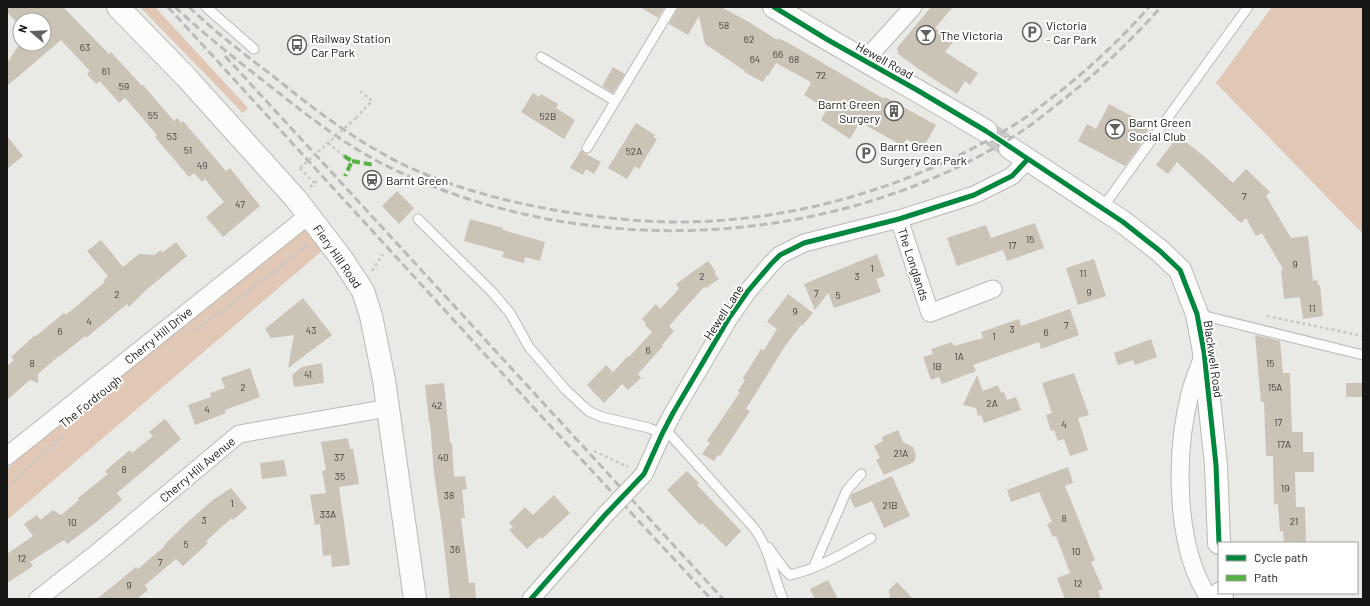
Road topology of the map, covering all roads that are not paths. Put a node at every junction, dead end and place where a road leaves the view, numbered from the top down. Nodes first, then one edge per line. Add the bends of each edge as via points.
1 (118, 7) edge
2 (206, 7) edge
3 (672, 7) edge
4 (774, 7) edge
5 (913, 7) edge
6 (1248, 7) edge
7 (254, 49) dead end
8 (541, 57) dead end
9 (865, 60) junction
10 (615, 101) junction
11 (986, 132) tunnel mouth
12 (587, 148) dead end
13 (1019, 154) joint
14 (1103, 207) junction
15 (418, 219) dead end
16 (899, 219) junction
17 (315, 223) junction
18 (993, 290) dead end
19 (1197, 314) junction
20 (1204, 352) junction
21 (1363, 355) edge
22 (388, 408) junction
23 (663, 432) junction
24 (7, 456) edge
25 (861, 474) dead end
26 (761, 537) junction
27 (871, 538) dead end
28 (1219, 542) edge
29 (814, 566) junction
30 (38, 599) edge
31 (415, 599) edge
32 (531, 599) edge
33 (783, 599) edge
34 (1210, 599) edge

1 - 17 street, Fiery Hill Road via 273,172
2 - 7 lane
3 - 10 lane
4 - 9 street, Hewell Road
5 - 9 street
6 - 14 lane
8 - 10 lane
9 - 11 street, Hewell Road
10 - 12 lane
13 - 14 street, Blackwell Road
13 - 16 street, Hewell Lane via 1012,176 974,196
14 - 19 street, Blackwell Road via 1160,250 1180,270
15 - 23 lane via 492,292 510,313 529,347 583,406 602,417
16 - 18 street, The Longlands via 930,313
16 - 23 street, Hewell Lane via 804,243 776,259 729,318
17 - 22 street, Fiery Hill Road via 363,291
17 - 24 street, Cherry Hill Drive
19 - 20 street, Blackwell Road
19 - 21 lane
20 - 28 street, Blackwell Road via 1216,465
20 - 34 street via 1190,393 1183,433 1180,476 1183,521 1190,553
22 - 30 street, Cherry Hill Avenue via 239,434
22 - 31 street, Fiery Hill Road
23 - 26 lane
23 - 32 street, Hewell Lane, bridge via 644,474
25 - 29 lane via 847,490
26 - 29 lane via 790,574
26 - 33 lane
27 - 29 lane via 840,556

